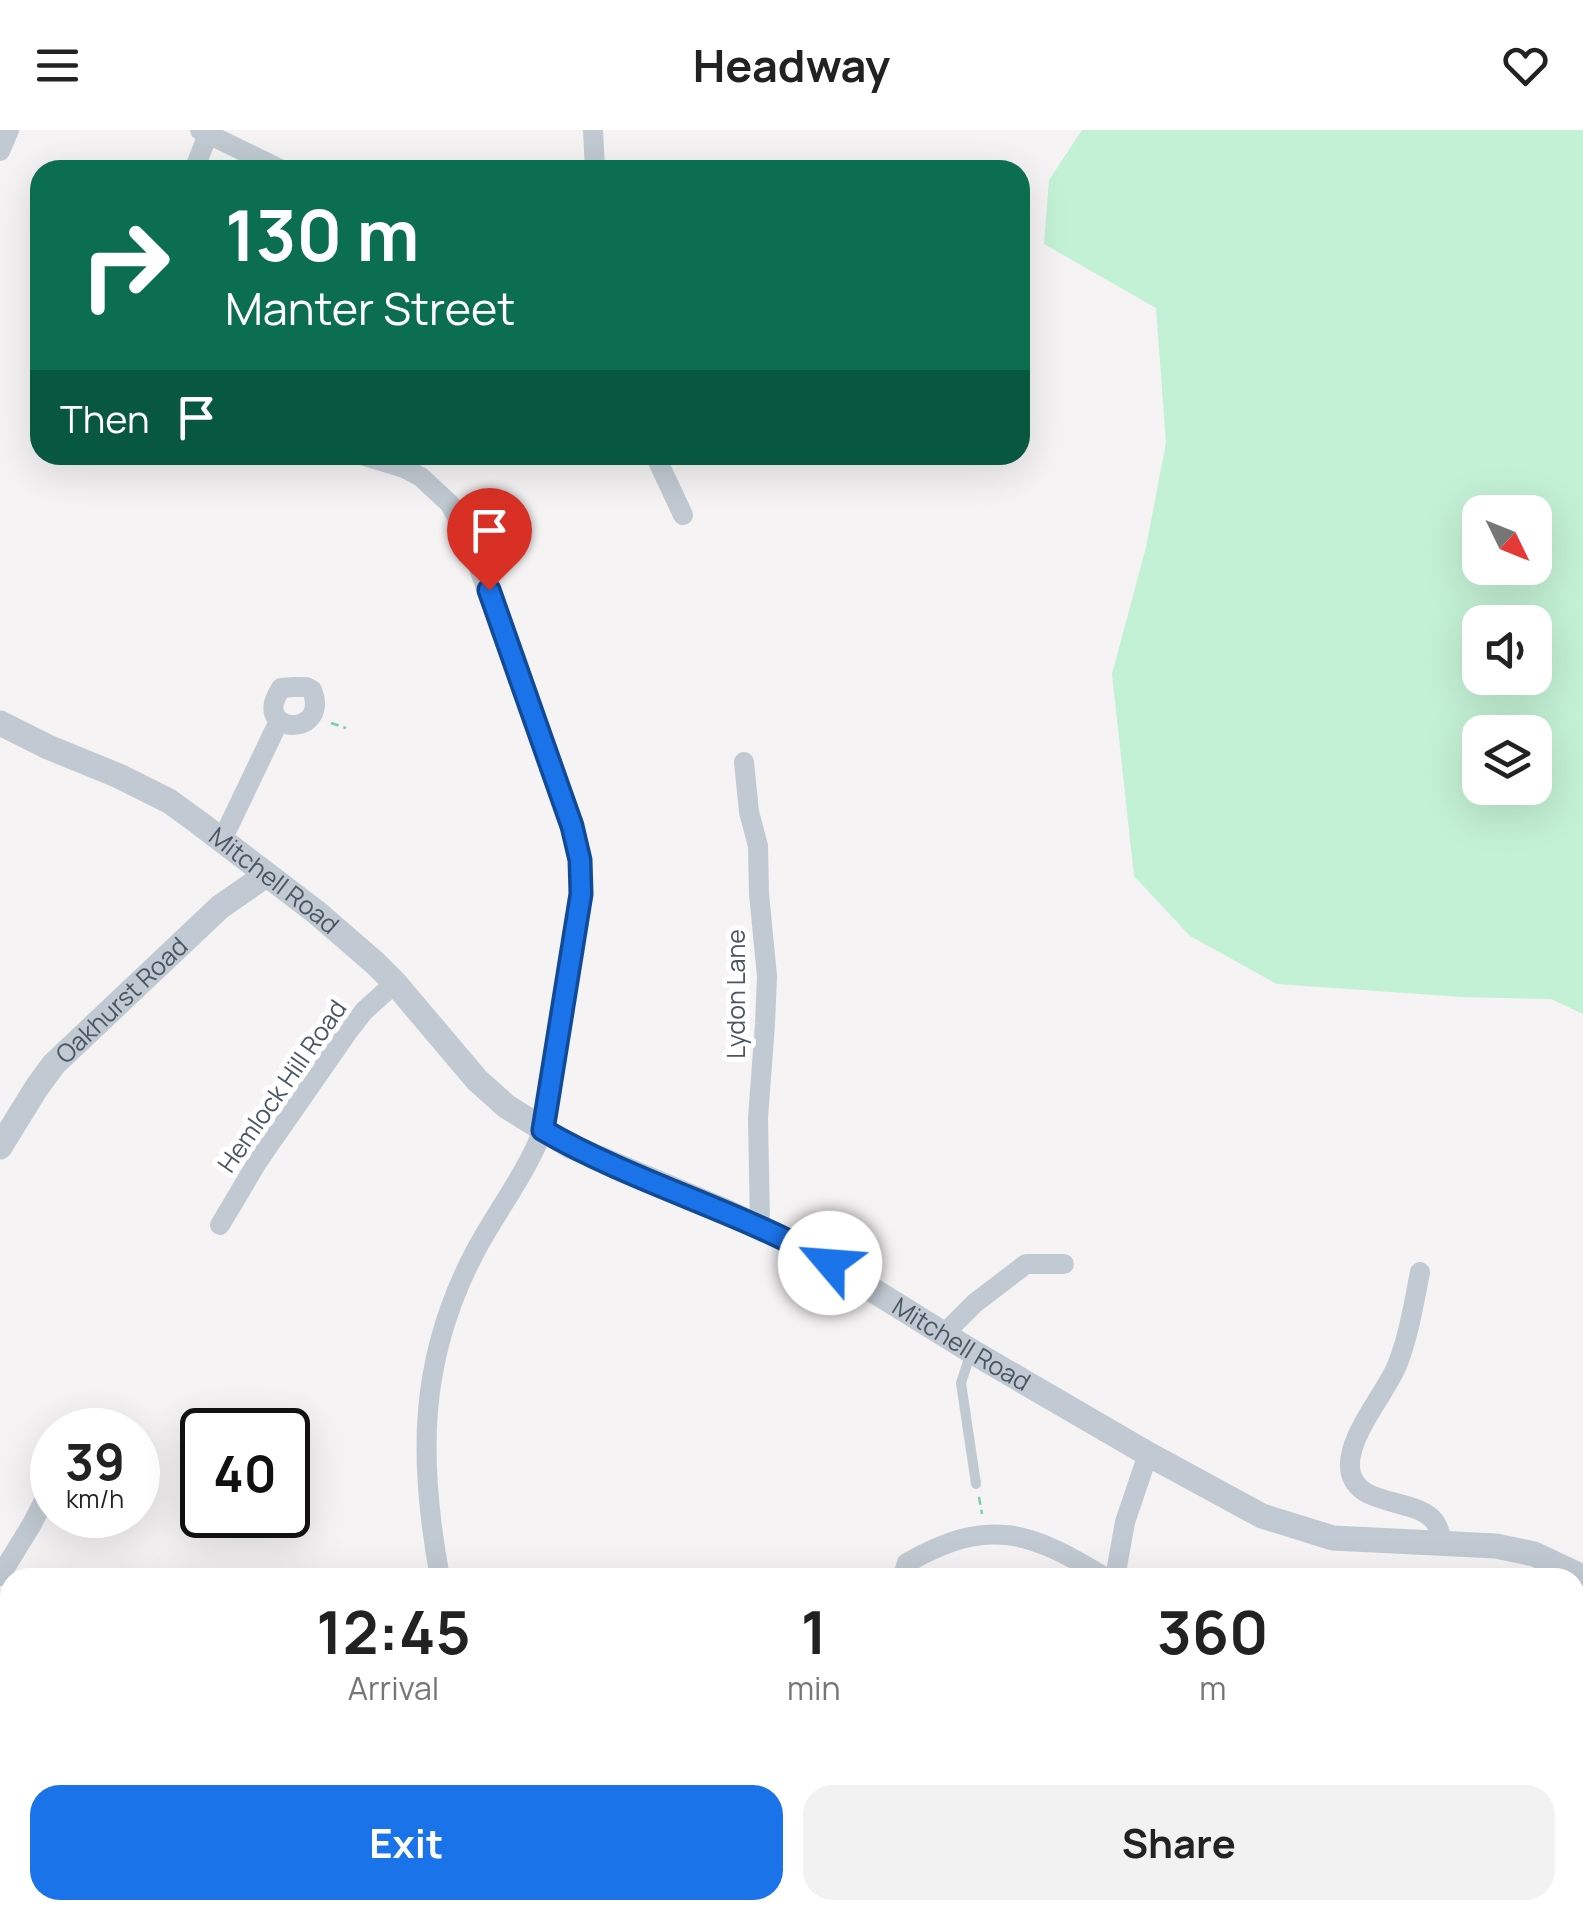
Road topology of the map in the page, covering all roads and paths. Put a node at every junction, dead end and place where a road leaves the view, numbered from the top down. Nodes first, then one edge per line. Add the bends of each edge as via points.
1 (9, 130) edge
2 (593, 130) edge
3 (204, 132) edge
4 (0, 150) edge
5 (197, 160) edge
6 (261, 160) edge
7 (594, 160) edge
8 (394, 465) edge
9 (660, 465) edge
10 (684, 515) dead end
11 (279, 721) dead end
12 (3, 730) edge
13 (744, 762) dead end
14 (222, 840) junction
15 (266, 875) junction
16 (394, 983) junction
17 (543, 1130) junction
18 (0, 1147) edge
19 (220, 1225) dead end
20 (760, 1228) junction
21 (1064, 1264) dead end
22 (1420, 1272) dead end
23 (944, 1334) junction
24 (971, 1351) junction
25 (1148, 1454) junction
26 (976, 1484) joint
27 (30, 1527) edge
28 (986, 1535) junction
29 (1442, 1544) junction
30 (5, 1568) edge
31 (438, 1568) edge
32 (904, 1568) edge
33 (1090, 1568) edge
34 (1117, 1568) edge
35 (1564, 1568) edge

1 - 4 street
2 - 7 street
3 - 5 street
3 - 6 street
8 - 17 street via 421,477 450,504 468,538 580,860 581,894
9 - 10 street
11 - 14 street
12 - 14 street, Mitchell Road via 169,801
13 - 20 street, Lydon Lane via 767,976 758,1118
14 - 15 street, Mitchell Road
15 - 16 street, Mitchell Road
15 - 18 street, Oakhurst Road via 220,906 84,1033 37,1087
16 - 17 street, Mitchell Road via 477,1080
16 - 19 street, Hemlock Hill Road via 346,1033
17 - 20 street, Mitchell Road
17 - 31 street via 465,1272 432,1370 426,1480
20 - 23 street, Mitchell Road
21 - 23 street via 1026,1264
22 - 29 street via 1399,1361 1356,1437 1350,1474 1369,1494 1424,1512 1436,1522
23 - 24 street, Mitchell Road
24 - 25 street, Mitchell Road
24 - 26 lane via 960,1383
25 - 29 street, Mitchell Road via 1262,1516 1316,1534
25 - 34 street
26 - 28 path
27 - 30 street
28 - 32 street via 934,1547
28 - 33 street via 1029,1538
29 - 35 street, Mitchell Road via 1496,1546

